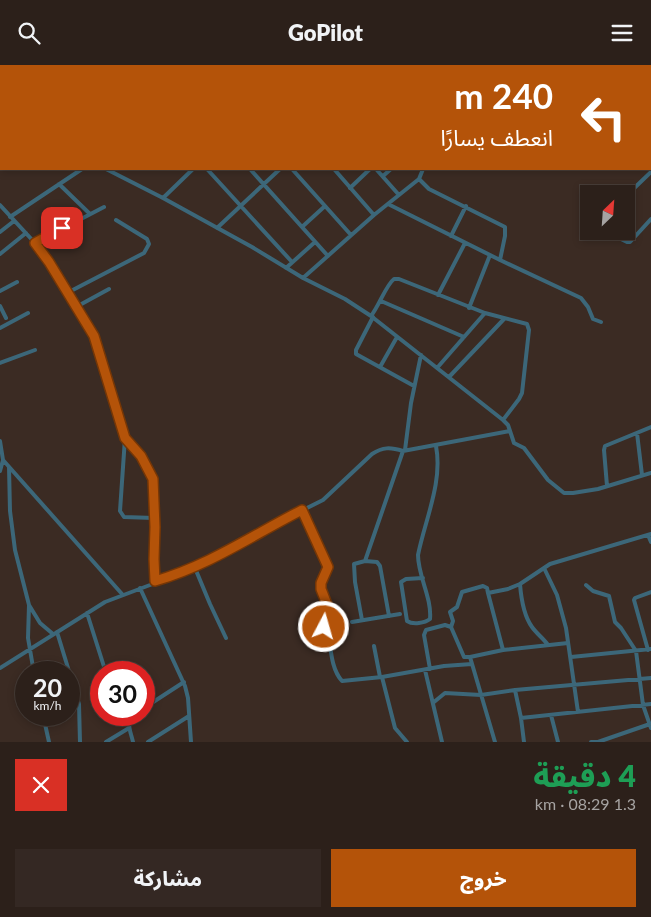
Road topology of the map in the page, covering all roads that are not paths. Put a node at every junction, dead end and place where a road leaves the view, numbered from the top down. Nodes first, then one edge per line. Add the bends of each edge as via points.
1 (81, 170) edge
2 (108, 170) edge
3 (118, 170) edge
4 (193, 170) edge
5 (208, 170) edge
6 (251, 170) edge
7 (279, 170) edge
8 (293, 170) edge
9 (301, 170) edge
10 (335, 170) edge
11 (369, 170) edge
12 (377, 170) edge
13 (390, 170) edge
14 (423, 170) edge
15 (651, 172) edge
16 (114, 173) junction
17 (297, 173) junction
18 (383, 176) junction
19 (420, 179) junction
20 (264, 184) junction
21 (59, 185) junction
22 (635, 187) edge
23 (350, 188) junction
24 (399, 195) junction
25 (163, 198) junction
26 (388, 204) junction
27 (0, 205) edge
28 (241, 205) junction
29 (325, 206) junction
30 (104, 207) dead end
31 (466, 207) junction
32 (90, 214) junction
33 (374, 215) junction
34 (10, 217) junction
35 (651, 219) edge
36 (116, 220) dead end
37 (14, 221) junction
38 (302, 227) junction
39 (217, 228) junction
40 (0, 233) edge
41 (26, 233) junction
42 (351, 235) junction
43 (451, 236) junction
44 (635, 237) edge
45 (315, 242) junction
46 (35, 243) junction
47 (465, 243) junction
48 (0, 254) edge
49 (490, 255) junction
50 (328, 256) junction
51 (500, 260) junction
52 (292, 262) junction
53 (286, 268) junction
54 (302, 279) junction
55 (17, 282) dead end
56 (109, 289) dead end
57 (0, 291) edge
58 (67, 293) junction
59 (438, 295) junction
60 (382, 301) junction
61 (0, 306) edge
62 (76, 307) junction
63 (469, 308) junction
64 (28, 313) dead end
65 (485, 313) junction
66 (372, 316) junction
67 (6, 318) dead end
68 (504, 319) junction
69 (601, 322) dead end
70 (0, 328) edge
71 (397, 337) junction
72 (464, 337) junction
73 (35, 350) dead end
74 (421, 355) junction
75 (0, 363) edge
76 (380, 367) junction
77 (437, 368) junction
78 (449, 377) junction
79 (414, 386) junction
80 (504, 420) junction
81 (651, 427) edge
82 (510, 431) junction
83 (637, 433) junction
84 (125, 438) junction
85 (0, 441) edge
86 (436, 446) junction
87 (404, 451) junction
88 (2, 464) edge
89 (9, 467) junction
90 (0, 471) edge
91 (651, 473) edge
92 (642, 475) junction
93 (608, 486) junction
94 (302, 510) junction
95 (154, 517) junction
96 (650, 534) edge
97 (651, 542) edge
98 (365, 561) junction
99 (195, 568) junction
100 (544, 568) junction
101 (423, 578) junction
102 (155, 581) junction
103 (520, 584) junction
104 (586, 585) dead end
105 (140, 588) junction
106 (651, 592) edge
107 (488, 593) junction
108 (122, 594) junction
109 (29, 605) junction
110 (88, 613) junction
111 (400, 614) dead end
112 (389, 616) junction
113 (362, 621) junction
114 (352, 622) dead end
115 (451, 627) junction
116 (55, 633) junction
117 (226, 638) dead end
118 (568, 643) junction
119 (548, 645) junction
120 (374, 646) dead end
121 (29, 648) junction
122 (503, 650) junction
123 (649, 650) edge
124 (636, 651) junction
125 (470, 657) junction
126 (571, 657) junction
127 (32, 661) edge
128 (102, 661) edge
129 (472, 664) junction
130 (0, 668) edge
131 (428, 669) junction
132 (381, 677) junction
133 (651, 678) edge
134 (640, 679) junction
135 (184, 682) junction
136 (575, 683) junction
137 (515, 690) junction
138 (481, 695) junction
139 (155, 701) edge
140 (434, 702) junction
141 (651, 704) edge
142 (643, 705) junction
143 (578, 712) junction
144 (551, 715) junction
145 (189, 717) junction
146 (521, 718) junction
147 (45, 726) edge
148 (650, 726) edge
149 (129, 729) joint
150 (49, 742) edge
151 (80, 742) edge
152 (106, 742) edge
153 (134, 742) edge
154 (148, 742) edge
155 (191, 742) edge
156 (407, 742) edge
157 (442, 742) edge
158 (495, 742) edge
159 (524, 742) edge
160 (558, 742) edge
161 (591, 742) edge
162 (598, 742) edge

1 - 21 street
2 - 16 street
3 - 16 street
4 - 25 street
5 - 28 street
6 - 20 street
7 - 20 street
8 - 17 street
9 - 17 street
10 - 23 street
11 - 23 street
12 - 18 street
13 - 18 street
14 - 19 street
15 - 22 street
16 - 25 street
17 - 29 street
18 - 24 street
19 - 24 street
19 - 31 street via 429,189
20 - 28 street
20 - 38 street
21 - 32 street
21 - 34 street
23 - 33 street
24 - 26 street
25 - 39 street
26 - 33 street
26 - 43 street
27 - 34 street
28 - 39 street
28 - 52 street
29 - 38 street
29 - 42 street
30 - 32 street
31 - 43 street
31 - 51 street via 505,227
32 - 46 street
33 - 42 street
34 - 37 street
35 - 44 street
36 - 58 street via 147,239 148,248
37 - 40 street
37 - 41 street
38 - 45 street
39 - 53 street
41 - 46 street
41 - 48 street
42 - 50 street
43 - 47 street
45 - 50 street
45 - 52 street
46 - 58 street
47 - 49 street
47 - 59 street
49 - 51 street
49 - 63 street
50 - 54 street
51 - 69 street via 581,298 593,319
52 - 53 street
53 - 54 street
54 - 66 street
55 - 57 street
56 - 62 street
58 - 62 street
59 - 60 street via 394,279
59 - 63 street
60 - 66 street
60 - 72 street
61 - 67 street
62 - 84 street via 95,339
63 - 65 street
64 - 70 street
65 - 68 street
65 - 72 street
66 - 71 street
66 - 76 street via 355,352
68 - 78 street
68 - 80 street via 527,324 529,330 522,393
71 - 74 street
71 - 76 street
72 - 77 street
73 - 75 street
74 - 77 street
74 - 79 street
76 - 79 street
77 - 78 street
78 - 80 street
79 - 87 street
80 - 82 street
81 - 83 street
82 - 86 street
82 - 93 street via 514,443 524,448 560,491 573,493
83 - 92 street
83 - 93 street via 605,446
84 - 95 street via 141,456 153,479
84 - 95 street via 121,515
85 - 88 street
86 - 87 street
86 - 101 street via 438,467 418,555
87 - 94 street via 381,449 372,454 323,500
87 - 98 street
88 - 89 street
88 - 90 street
89 - 108 street
89 - 109 street via 10,511
91 - 92 street
92 - 93 street
94 - 99 street
94 - 132 street via 328,567 321,583 328,607 323,623 340,679 345,682
95 - 102 street
96 - 97 street
96 - 100 street
98 - 112 street via 378,562 380,566
98 - 113 street via 355,563 354,568
99 - 102 street
99 - 117 street
100 - 103 street
100 - 118 street via 557,595
101 - 101 street via 430,619 412,624 407,621 401,582
102 - 105 street
103 - 107 street
103 - 119 street via 530,625
104 - 124 street via 609,596 615,622
105 - 108 street
105 - 135 street
106 - 123 street via 634,601
107 - 115 street via 483,586 462,592 457,607 450,612
107 - 122 street
108 - 110 street
109 - 116 street via 40,623
109 - 121 street
110 - 116 street
110 - 128 street
111 - 112 street
112 - 113 street
113 - 114 street
115 - 125 street via 464,657
115 - 131 street via 424,631
116 - 121 street
116 - 151 street via 78,704
118 - 119 street
118 - 126 street
119 - 122 street
120 - 132 street
121 - 127 street
121 - 130 street
122 - 125 street
123 - 124 street
124 - 126 street
124 - 134 street
125 - 129 street
126 - 136 street
129 - 131 street
129 - 138 street
131 - 132 street
131 - 140 street
132 - 156 street via 395,728
133 - 134 street
134 - 136 street
134 - 142 street
135 - 139 street
135 - 145 street
136 - 137 street
136 - 143 street
137 - 138 street
137 - 146 street
138 - 140 street via 445,693
138 - 158 street
140 - 157 street
141 - 142 street
142 - 143 street
142 - 148 street
143 - 144 street
144 - 146 street
144 - 160 street
145 - 154 street
145 - 155 street
146 - 159 street
147 - 150 street
148 - 162 street
149 - 152 street
149 - 153 street
161 - 162 street

